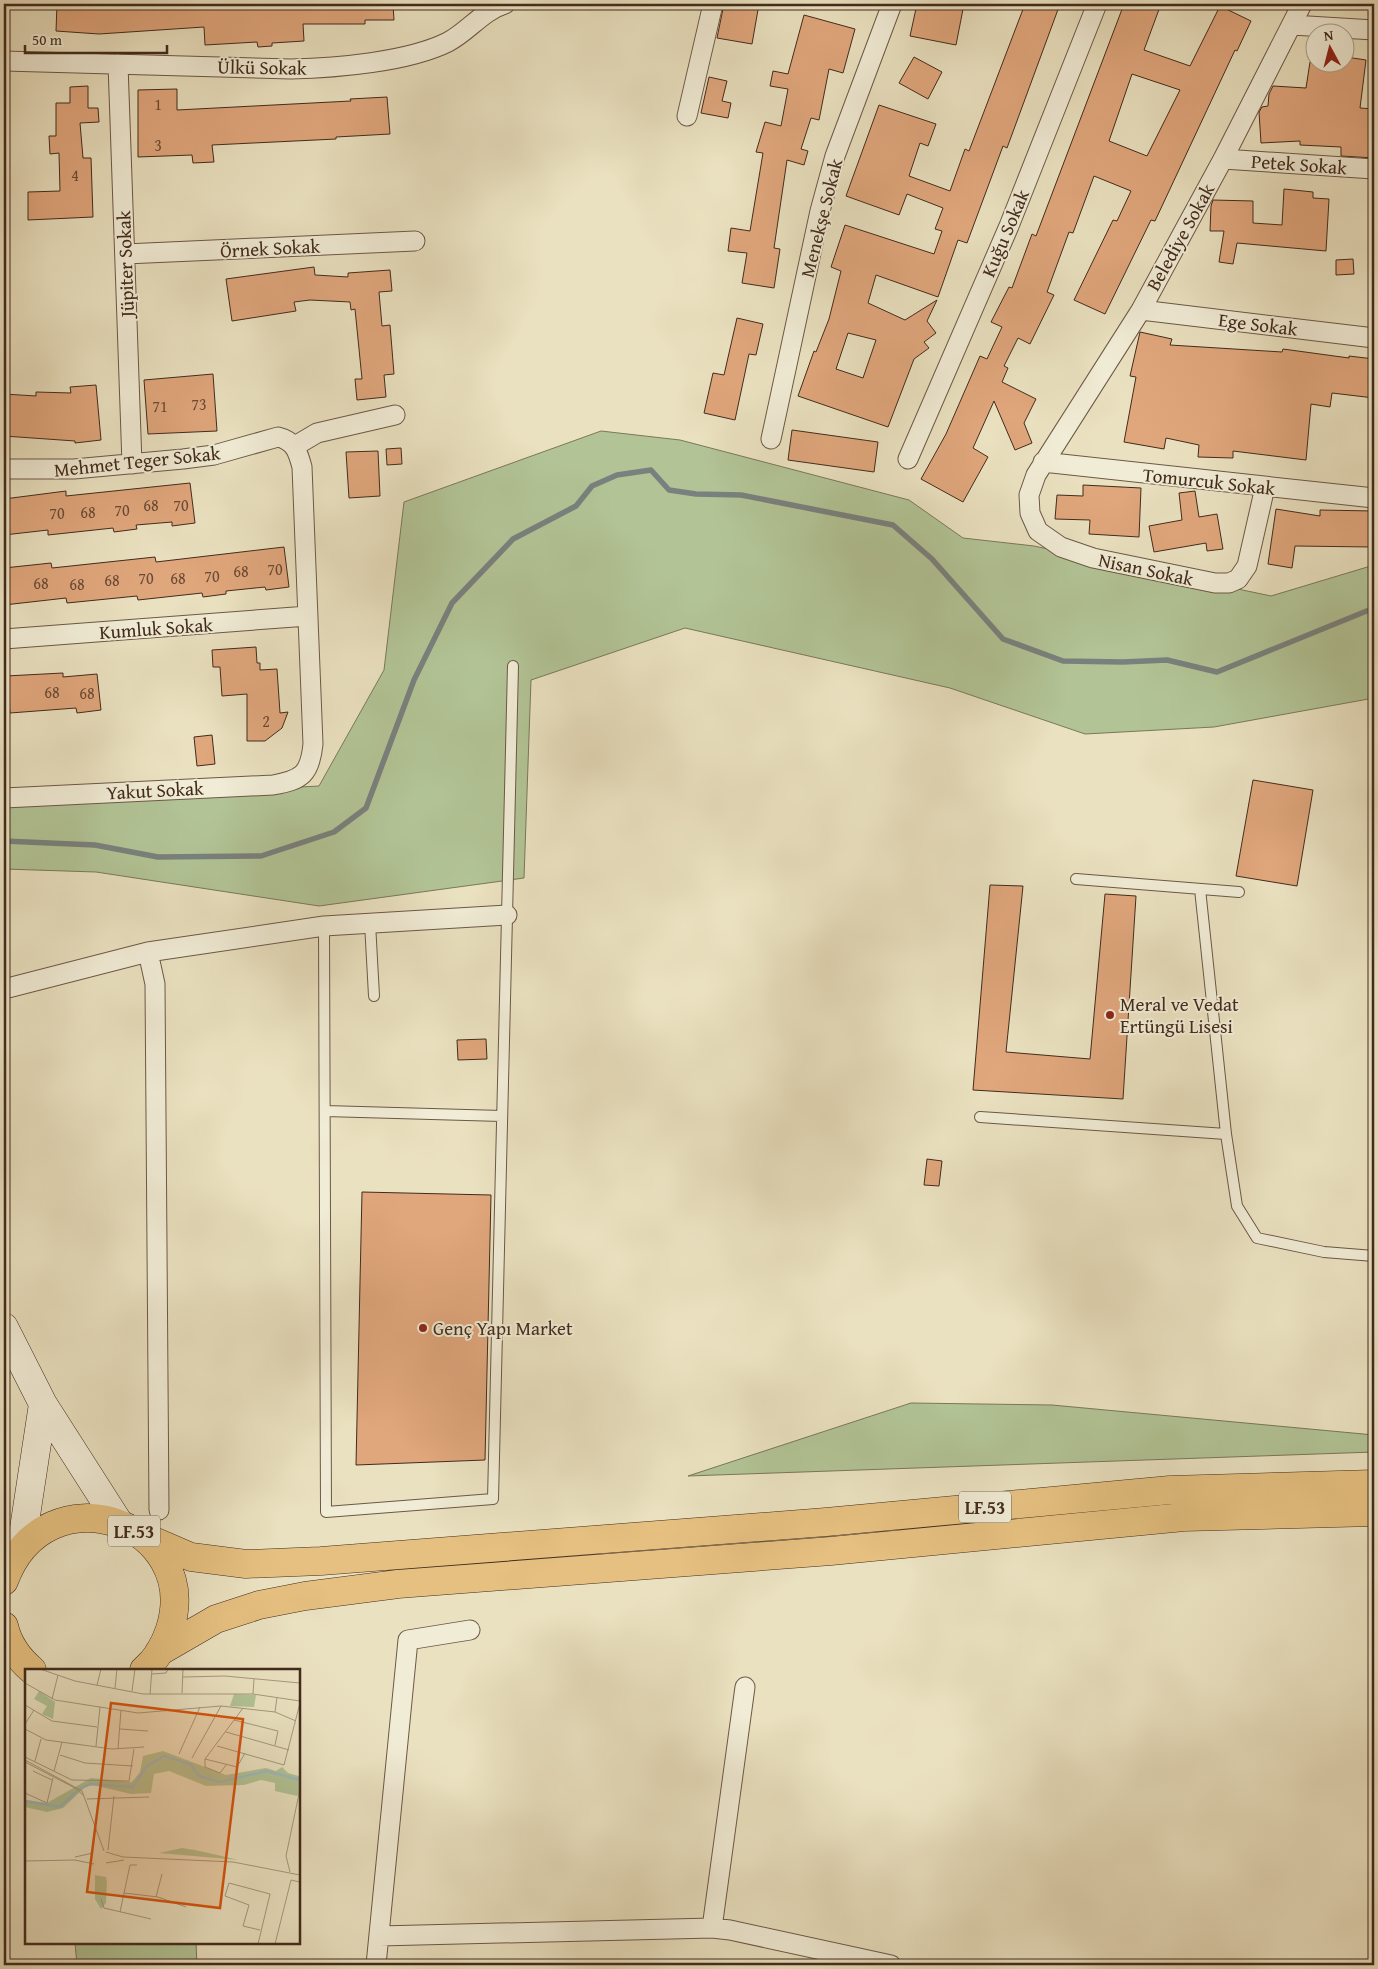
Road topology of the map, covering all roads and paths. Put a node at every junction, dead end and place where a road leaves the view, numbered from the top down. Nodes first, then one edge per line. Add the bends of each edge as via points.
1 (505, 4) edge
2 (713, 4) edge
3 (892, 4) edge
4 (1097, 4) edge
5 (1302, 4) edge
6 (1292, 25) junction
7 (1374, 30) edge
8 (4, 61) edge
9 (118, 64) junction
10 (687, 116) dead end
11 (1223, 159) junction
12 (1374, 169) edge
13 (415, 241) dead end
14 (125, 254) junction
15 (1141, 310) junction
16 (1374, 338) edge
17 (395, 415) dead end
18 (771, 439) dead end
19 (295, 446) junction
20 (908, 459) dead end
21 (1043, 462) junction
22 (132, 464) junction
23 (4, 469) edge
24 (1265, 488) junction
25 (1374, 498) edge
26 (308, 616) junction
27 (4, 639) edge
28 (513, 666) dead end
29 (4, 798) edge
30 (1076, 879) dead end
31 (1200, 890) junction
32 (1239, 892) dead end
33 (507, 915) junction
34 (370, 923) junction
35 (324, 926) junction
36 (148, 952) junction
37 (4, 989) edge
38 (374, 996) dead end
39 (325, 1111) junction
40 (502, 1116) junction
41 (980, 1117) dead end
42 (1226, 1134) junction
43 (1374, 1256) edge
44 (4, 1327) edge
45 (42, 1404) junction
46 (1374, 1484) edge
47 (159, 1510) dead end
48 (1374, 1512) edge
49 (119, 1523) junction
50 (142, 1536) junction
51 (10, 1565) edge
52 (4, 1626) edge
53 (470, 1630) dead end
54 (151, 1661) edge
55 (4, 1667) edge
56 (31, 1669) edge
57 (25, 1673) edge
58 (745, 1687) dead end
59 (712, 1928) junction
60 (379, 1936) junction
61 (376, 1965) edge
62 (891, 1965) edge

1 - 9 street, Ülkü Sokak via 487,12 461,34 439,46 404,56 349,65 291,69
2 - 10 street
3 - 18 street, Menekşe Sokak via 835,156
4 - 20 street, Kuğu Sokak via 1009,226
5 - 6 street, Belediye Sokak
6 - 7 street
6 - 11 street, Belediye Sokak
8 - 9 street, Ülkü Sokak
9 - 14 street, Jüpiter Sokak
11 - 12 street, Petek Sokak
11 - 15 street, Belediye Sokak
13 - 14 street, Örnek Sokak
14 - 22 street, Jüpiter Sokak
15 - 16 street, Ege Sokak
15 - 21 street, Belediye Sokak
17 - 19 street via 317,433
19 - 22 street, Mehmet Teger Sokak via 278,437 214,455
19 - 26 street via 302,467
21 - 24 street, Tomurcuk Sokak
21 - 24 street, Nisan Sokak via 1030,486 1028,506 1033,523 1045,537 1061,547 1093,558 1215,583 1233,582 1244,571
22 - 23 street, Mehmet Teger Sokak via 52,470
24 - 25 street, Tomurcuk Sokak
26 - 27 street, Kumluk Sokak
26 - 29 street, Yakut Sokak via 313,744 311,761 304,775 292,782 273,785
28 - 33 lane
30 - 31 lane
31 - 32 lane
31 - 42 lane
33 - 34 street
33 - 40 lane
34 - 35 street
34 - 38 lane
35 - 36 street
35 - 39 lane
36 - 37 street
36 - 47 street via 155,984
39 - 40 lane
39 - 40 lane via 326,1512 493,1500
41 - 42 lane
42 - 43 lane via 1237,1206 1258,1238 1324,1252
44 - 45 street
45 - 49 street
45 - 51 street
46 - 50 highway, LF.53 via 1170,1490 321,1561 246,1564 191,1556
48 - 54 highway, LF.53 via 1184,1517 831,1551 398,1584 259,1605 216,1619
49 - 50 highway, LF.53
49 - 51 highway, LF.53 via 92,1517 66,1520 41,1530
50 - 54 highway, LF.53 via 162,1558 173,1586 174,1615 165,1644
52 - 56 highway via 19,1658
53 - 60 street via 408,1640
55 - 57 highway
58 - 59 street
59 - 60 street
59 - 62 street
60 - 61 street

